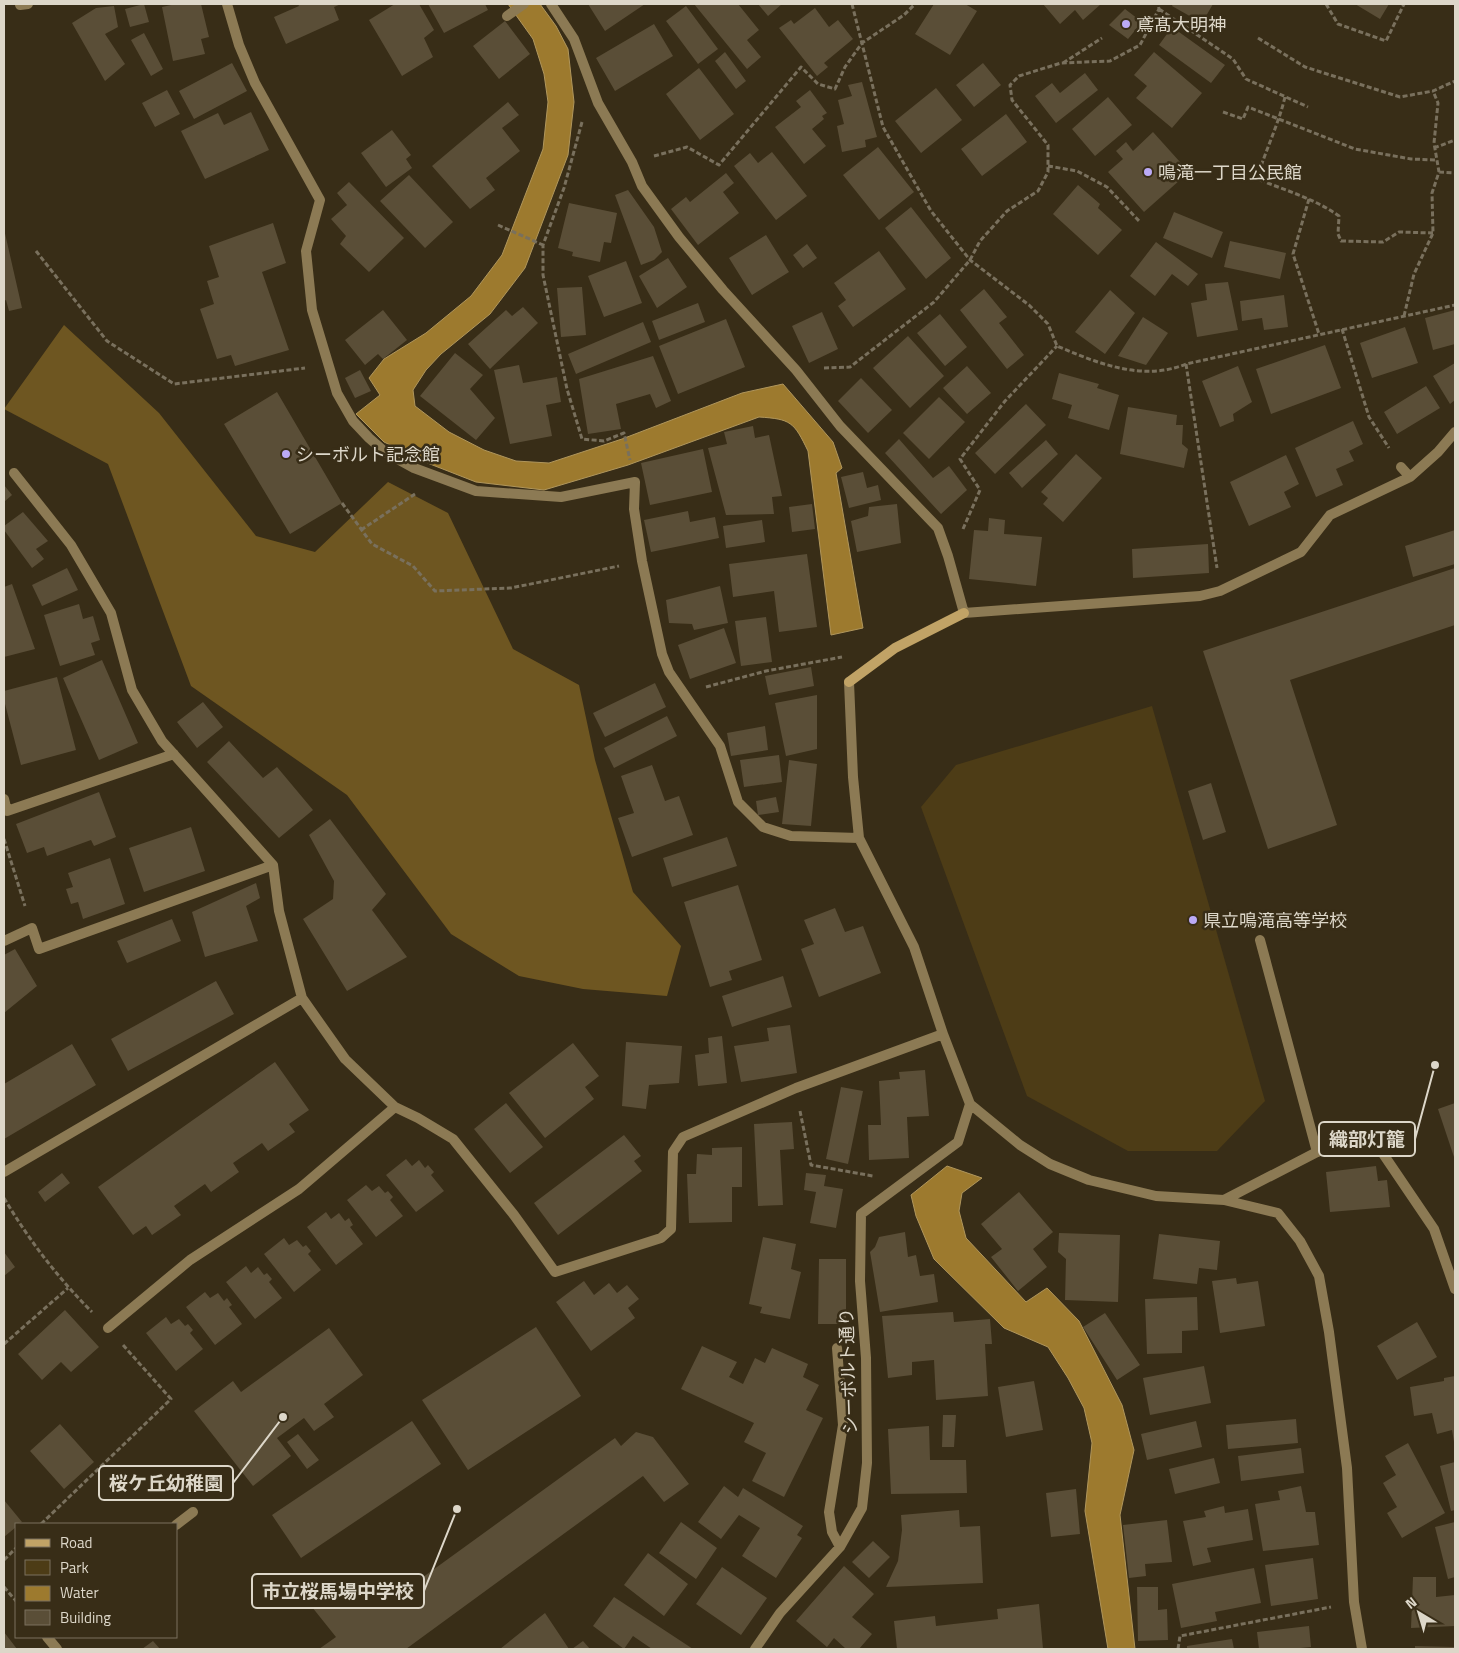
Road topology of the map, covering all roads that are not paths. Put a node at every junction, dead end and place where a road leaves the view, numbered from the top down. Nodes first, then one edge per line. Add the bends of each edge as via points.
1 (227, 4) edge
2 (524, 4) edge
3 (551, 4) edge
4 (507, 16) dead end
5 (1455, 432) edge
6 (1401, 467) road end
7 (14, 474) dead end
8 (1410, 477) junction
9 (964, 613) junction
10 (174, 754) junction
11 (4, 798) edge
12 (859, 838) junction
13 (273, 865) junction
14 (1260, 940) dead end
15 (4, 941) edge
16 (302, 998) junction
17 (943, 1034) junction
18 (970, 1104) junction
19 (395, 1107) junction
20 (1317, 1152) junction
21 (4, 1172) edge
22 (1224, 1200) junction
23 (1455, 1288) edge
24 (108, 1328) road end
25 (837, 1348) dead end
26 (193, 1512) dead end
27 (178, 1523) edge
28 (840, 1547) junction
29 (48, 1638) edge
30 (57, 1649) edge
31 (755, 1649) edge
32 (1362, 1649) edge

1 - 12 street via 255,83 320,200 306,251 312,310 337,393 352,421 385,452 414,468 476,490 561,497 636,482 634,509 662,654 669,672 720,746 738,802 763,827 791,836
2 - 4 street
3 - 9 street via 574,39 598,103 642,186 679,237 796,370 840,426 938,528
5 - 8 street
6 - 8 street
7 - 10 street via 71,545 111,613 132,690 162,741
8 - 9 street via 1330,515 1301,552 1220,591 1200,596
9 - 12 street via 895,648 849,682 852,777
10 - 11 street via 7,811
10 - 13 street
12 - 17 street via 914,948
13 - 15 street via 40,949 32,928
13 - 16 street via 279,911
14 - 20 street
16 - 19 street via 345,1059
16 - 21 street
17 - 18 street
17 - 19 street via 796,1088 683,1137 673,1152 671,1229 661,1238 555,1272 453,1139
18 - 22 street via 1020,1145 1050,1164 1089,1180 1156,1196
18 - 28 street, シーボルト通り via 958,1142 861,1214 860,1281 866,1358 867,1463 862,1508
19 - 24 street via 300,1189 190,1260
20 - 22 street
20 - 23 street via 1371,1136 1434,1229
22 - 32 street via 1278,1212 1300,1241 1319,1276 1330,1332 1348,1468 1354,1602
25 - 28 street via 843,1425 829,1512 832,1532
26 - 27 street
28 - 31 street, シーボルト通り via 780,1613
29 - 30 street

